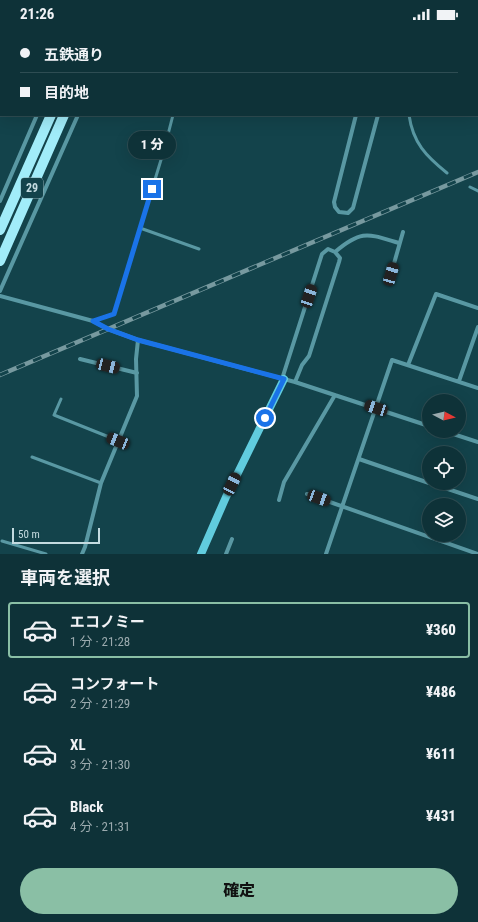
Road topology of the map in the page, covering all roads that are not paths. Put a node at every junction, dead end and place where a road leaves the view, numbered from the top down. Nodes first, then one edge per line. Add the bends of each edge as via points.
1 (37, 116) edge
2 (51, 116) edge
3 (64, 116) edge
4 (78, 116) edge
5 (174, 116) edge
6 (356, 116) edge
7 (378, 116) edge
8 (409, 116) edge
9 (447, 173) dead end
10 (470, 187) dead end
11 (478, 191) edge
12 (0, 201) edge
13 (140, 228) junction
14 (0, 230) edge
15 (402, 232) dead end
16 (399, 243) junction
17 (199, 249) dead end
18 (336, 252) junction
19 (0, 261) edge
20 (391, 274) dead end
21 (0, 291) edge
22 (0, 296) edge
23 (478, 308) edge
24 (93, 321) junction
25 (478, 327) edge
26 (138, 340) junction
27 (80, 359) dead end
28 (408, 365) junction
29 (137, 373) junction
30 (283, 379) junction
31 (459, 381) junction
32 (294, 382) junction
33 (478, 388) edge
34 (336, 395) junction
35 (61, 399) dead end
36 (376, 408) junction
37 (422, 424) edge
38 (466, 438) edge
39 (118, 441) junction
40 (478, 442) edge
41 (32, 458) dead end
42 (358, 459) junction
43 (422, 480) edge
44 (101, 483) junction
45 (451, 490) edge
46 (307, 494) dead end
47 (478, 499) edge
48 (279, 500) dead end
49 (342, 507) junction
50 (232, 539) dead end
51 (2, 541) dead end
52 (46, 554) edge
53 (82, 554) edge
54 (201, 554) edge
55 (226, 554) edge
56 (326, 554) edge
57 (478, 554) edge

1 - 12 street
2 - 14 main road, 29
3 - 19 main road, 29
4 - 21 street
5 - 13 lane
6 - 7 street via 334,202 339,212 348,213 353,208
8 - 9 lane via 416,139 429,158
10 - 11 lane
13 - 17 lane
13 - 24 lane via 114,314
15 - 16 street
16 - 18 street via 360,235 348,241
16 - 20 street
18 - 30 street via 328,249 322,254
18 - 32 street via 340,258 339,262 309,356
22 - 24 street
23 - 28 street via 436,294
24 - 26 street
25 - 31 street
26 - 29 street
26 - 30 street
27 - 29 street
28 - 31 street
28 - 36 street via 392,360
29 - 39 street via 137,396
30 - 32 street
30 - 54 street
31 - 33 street
32 - 34 street
34 - 36 street
34 - 48 street via 284,482
35 - 39 lane via 54,416
36 - 37 street
36 - 42 street
38 - 40 street
39 - 44 street
41 - 44 lane
42 - 43 street
42 - 49 street
44 - 53 street
45 - 47 street
46 - 49 street
49 - 56 street
49 - 57 street
50 - 55 street
51 - 52 lane

